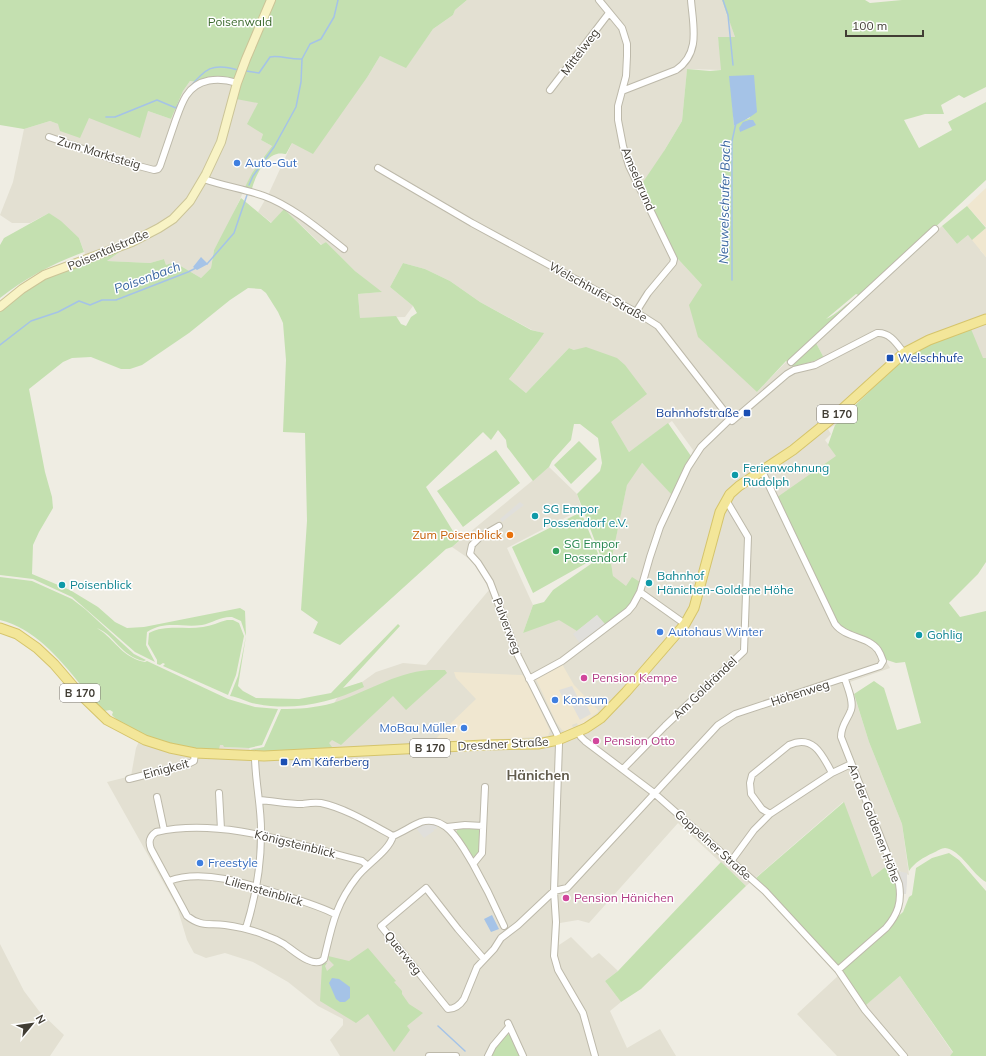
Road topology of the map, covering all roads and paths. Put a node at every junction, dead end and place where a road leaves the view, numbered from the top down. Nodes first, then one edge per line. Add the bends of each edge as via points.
1 (271, 0) edge
2 (599, 0) edge
3 (691, 0) edge
4 (609, 13) junction
5 (237, 83) junction
6 (550, 90) dead end
7 (622, 91) junction
8 (48, 137) dead end
9 (378, 168) dead end
10 (204, 179) junction
11 (935, 229) dead end
12 (344, 249) dead end
13 (0, 307) edge
14 (636, 312) junction
15 (986, 319) edge
16 (904, 353) junction
17 (791, 362) dead end
18 (730, 419) junction
19 (762, 471) junction
20 (726, 500) junction
21 (500, 526) dead end
22 (640, 592) junction
23 (685, 624) junction
24 (0, 628) edge
25 (530, 679) junction
26 (845, 679) junction
27 (578, 732) junction
28 (558, 740) junction
29 (195, 753) junction
30 (255, 756) junction
31 (851, 764) junction
32 (622, 769) junction
33 (832, 772) junction
34 (129, 779) dead end
35 (485, 787) dead end
36 (219, 793) dead end
37 (654, 793) junction
38 (156, 797) dead end
39 (259, 800) junction
40 (770, 814) junction
41 (483, 826) junction
42 (447, 827) junction
43 (221, 829) junction
44 (164, 830) junction
45 (261, 835) junction
46 (393, 836) junction
47 (732, 860) junction
48 (473, 864) junction
49 (367, 865) junction
50 (168, 881) junction
51 (256, 886) junction
52 (554, 891) junction
53 (335, 914) junction
54 (504, 926) dead end
55 (246, 928) junction
56 (484, 959) junction
57 (838, 970) junction
58 (429, 1056) edge
59 (456, 1056) edge
60 (488, 1056) edge
61 (523, 1056) edge
62 (595, 1056) edge
63 (904, 1056) edge

1 - 5 main road, Poisentalstraße
2 - 4 street
3 - 7 street via 694,39 692,50 683,65
4 - 6 street, Mittelweg
4 - 7 street via 622,28 627,44 627,72
5 - 8 street, Zum Marktsteig via 215,79 192,88 182,105 158,169 112,159
5 - 10 main road, Poisentalstraße via 221,142
7 - 14 street, Amselgrund via 618,120 629,166 674,258 673,263
9 - 14 street, Welschhufer Straße
10 - 12 street via 265,196 312,224
10 - 13 main road, Poisentalstraße via 190,201 173,219 132,242 44,276 22,289
11 - 17 street
14 - 18 street, Welschhufer Straße via 658,326
15 - 16 main road, B 170 via 929,340
16 - 18 street via 889,335 877,332 815,365 787,374 732,421
16 - 19 main road, B 170 via 824,425
18 - 22 street via 701,447 688,467 660,527
19 - 20 main road, B 170 via 739,486
19 - 26 street, Höhenweg via 835,624 879,650 883,662 880,666
20 - 23 main road, Dresdner Straße / B 170 via 720,512 694,608
20 - 32 street, Am Goldrändel via 748,537 744,651
21 - 25 street, Pulverweg via 480,537 472,545 470,554 490,582 511,641
22 - 23 street
22 - 25 street via 628,611 557,664
23 - 27 main road, Dresdner Straße / B 170 via 609,710
24 - 29 main road, Dresdner Straße / B 170 via 17,634 37,648 107,720 145,740
25 - 28 street, Pulverweg
26 - 31 street, An der Goldenen Höhe via 852,710 842,727 841,737
26 - 37 street, Höhenweg via 726,719
27 - 28 main road, Dresdner Straße / B 170
27 - 32 street, Goppelner Straße via 585,741
28 - 30 main road, Dresdner Straße / B 170 via 538,744
28 - 52 street
29 - 30 main road, Dresdner Straße / B 170
29 - 34 street, Einigkeit via 194,761 188,764
30 - 39 street
31 - 33 street
31 - 57 street, An der Goldenen Höhe via 901,894 892,921
32 - 37 street, Goppelner Straße
33 - 40 street
33 - 40 street via 820,752 813,746 803,741 789,745 752,775 751,794 762,809
35 - 41 street
36 - 43 street
37 - 47 street, Goppelner Straße
37 - 52 street, Höhenweg via 567,888
38 - 44 street
39 - 45 street
39 - 46 street via 321,803
40 - 47 street via 754,830
41 - 42 street via 465,824
41 - 48 street via 482,853
42 - 46 street via 432,821 422,822
42 - 48 street
43 - 44 street, Königsteinblick
43 - 45 street, Königsteinblick
44 - 50 street via 153,834 149,844
45 - 49 street, Königsteinblick via 362,861
45 - 51 street
46 - 49 street via 386,848
47 - 57 street, Goppelner Straße via 766,891
48 - 54 street
49 - 53 street via 348,890
50 - 51 street, Liliensteinblick via 207,877
50 - 55 street via 187,916 195,922
51 - 53 street, Liliensteinblick
51 - 55 street
52 - 56 street, Querweg via 501,938
52 - 62 street via 554,956 558,970 583,1013
53 - 55 street via 324,959 318,963 308,961 283,944
56 - 56 street, Querweg via 462,1003 454,1009 448,1009 381,926 426,888
57 - 63 street, Goppelner Straße via 865,1010
58 - 59 street
60 - 61 street via 508,1025

